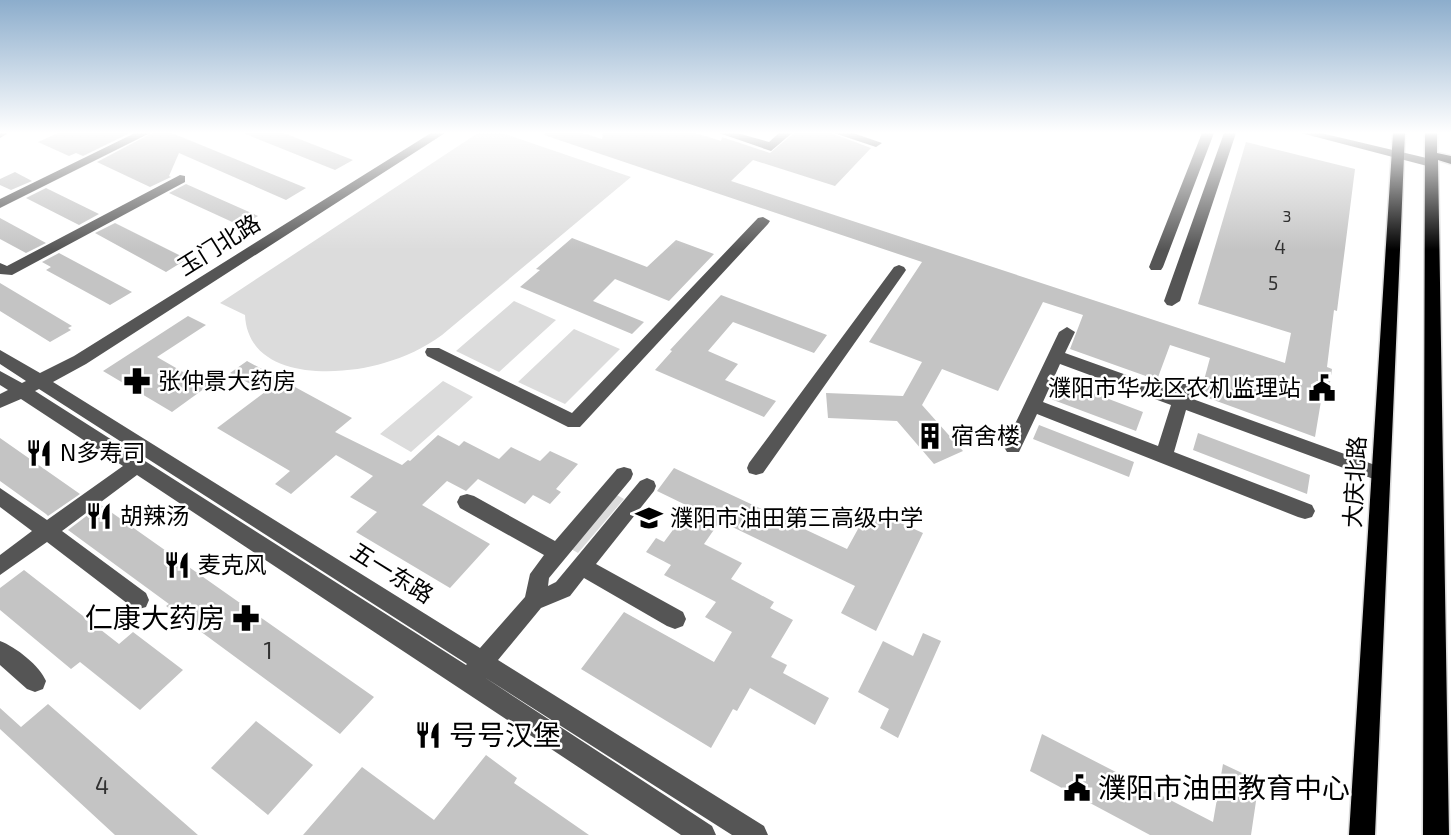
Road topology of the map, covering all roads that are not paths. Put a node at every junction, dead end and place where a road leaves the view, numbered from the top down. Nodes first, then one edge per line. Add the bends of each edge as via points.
1 (65, 172) edge
2 (359, 172) edge
3 (377, 172) edge
4 (1193, 172) edge
5 (1217, 172) edge
6 (1398, 172) edge
7 (1438, 172) edge
8 (180, 179) dead end
9 (0, 204) edge
10 (763, 221) dead end
11 (1156, 267) dead end
12 (0, 268) edge
13 (898, 270) dead end
14 (1172, 301) dead end
15 (1067, 332) dead end
16 (433, 352) dead end
17 (0, 356) edge
18 (1056, 356) junction
19 (0, 377) edge
20 (31, 383) junction
21 (1182, 395) junction
22 (0, 402) edge
23 (1033, 405) junction
24 (1013, 447) dead end
25 (1164, 456) junction
26 (136, 466) junction
27 (756, 468) dead end
28 (624, 474) dead end
29 (1379, 474) junction
30 (647, 486) dead end
31 (0, 495) edge
32 (467, 502) dead end
33 (1305, 511) dead end
34 (47, 531) junction
35 (558, 553) junction
36 (0, 566) edge
37 (582, 566) junction
38 (139, 600) dead end
39 (534, 601) junction
40 (675, 619) dead end
41 (0, 651) edge
42 (483, 662) junction
43 (468, 679) junction
44 (35, 681) dead end
45 (703, 835) edge
46 (755, 835) edge
47 (1362, 835) edge
48 (1436, 835) edge

1 - 9 street
2 - 20 street, 玉门北路 via 68,353
3 - 20 street, 玉门北路 via 80,360
4 - 11 street
5 - 14 street
6 - 29 main road, 大庆北路
7 - 48 main road
8 - 12 street via 7,272
10 - 16 street via 574,422
13 - 27 street
15 - 18 street
17 - 20 street, 五一东路
18 - 21 street
18 - 23 street
19 - 20 street, 五一东路
20 - 22 street, 玉门北路
20 - 26 street, 五一东路
20 - 42 street, 五一东路
21 - 25 street
21 - 29 street
23 - 24 street
23 - 25 street
25 - 33 street
26 - 34 street
26 - 43 street, 五一东路
28 - 35 street
29 - 47 main road, 大庆北路
30 - 37 street
31 - 34 street
32 - 35 street
34 - 36 street
34 - 38 street
35 - 39 street via 540,574
37 - 39 street via 563,589
37 - 40 street
39 - 42 street
41 - 44 street
42 - 43 street
42 - 46 street, 五一东路
43 - 45 street, 五一东路

